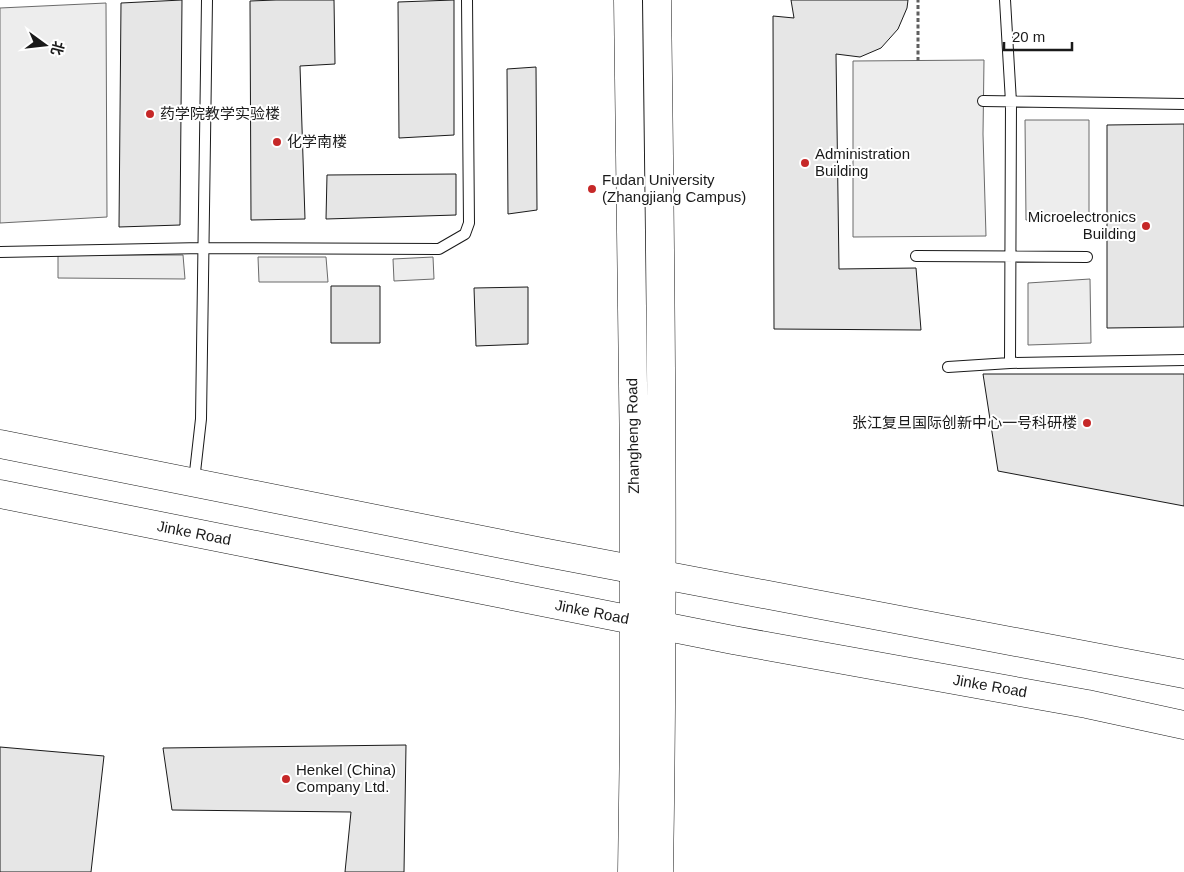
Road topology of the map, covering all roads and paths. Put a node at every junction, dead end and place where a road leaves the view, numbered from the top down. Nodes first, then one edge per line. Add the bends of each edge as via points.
1 (207, 0) edge
2 (467, 0) edge
3 (628, 0) edge
4 (658, 0) edge
5 (918, 0) edge
6 (1005, 0) edge
7 (918, 61) dead end
8 (983, 101) dead end
9 (1011, 102) junction
10 (1184, 104) edge
11 (203, 248) junction
12 (0, 252) edge
13 (916, 256) dead end
14 (1087, 257) dead end
15 (1010, 258) junction
16 (1184, 360) edge
17 (1010, 363) junction
18 (948, 367) dead end
19 (0, 444) edge
20 (194, 482) junction
21 (0, 494) edge
22 (634, 570) junction
23 (661, 575) junction
24 (634, 621) junction
25 (661, 626) junction
26 (1184, 674) edge
27 (1184, 725) edge
28 (632, 872) edge
29 (659, 872) edge

1 - 11 lane
2 - 11 lane via 469,223 465,234 438,249
3 - 22 main road, Zhangheng Road
4 - 23 main road, Zhangheng Road
5 - 7 path
6 - 9 lane
8 - 9 lane
9 - 10 lane
9 - 15 lane
11 - 12 lane
11 - 20 lane via 201,419
13 - 15 lane
14 - 15 lane
15 - 17 lane
16 - 17 lane
17 - 18 lane
19 - 20 main road
20 - 22 main road
21 - 24 main road, Jinke Road
22 - 23 main road
22 - 24 main road, Zhangheng Road
23 - 25 main road, Zhangheng Road
23 - 26 main road
24 - 25 main road, Jinke Road
24 - 28 main road, Zhangheng Road
25 - 27 main road, Jinke Road via 1087,704
25 - 29 main road, Zhangheng Road

